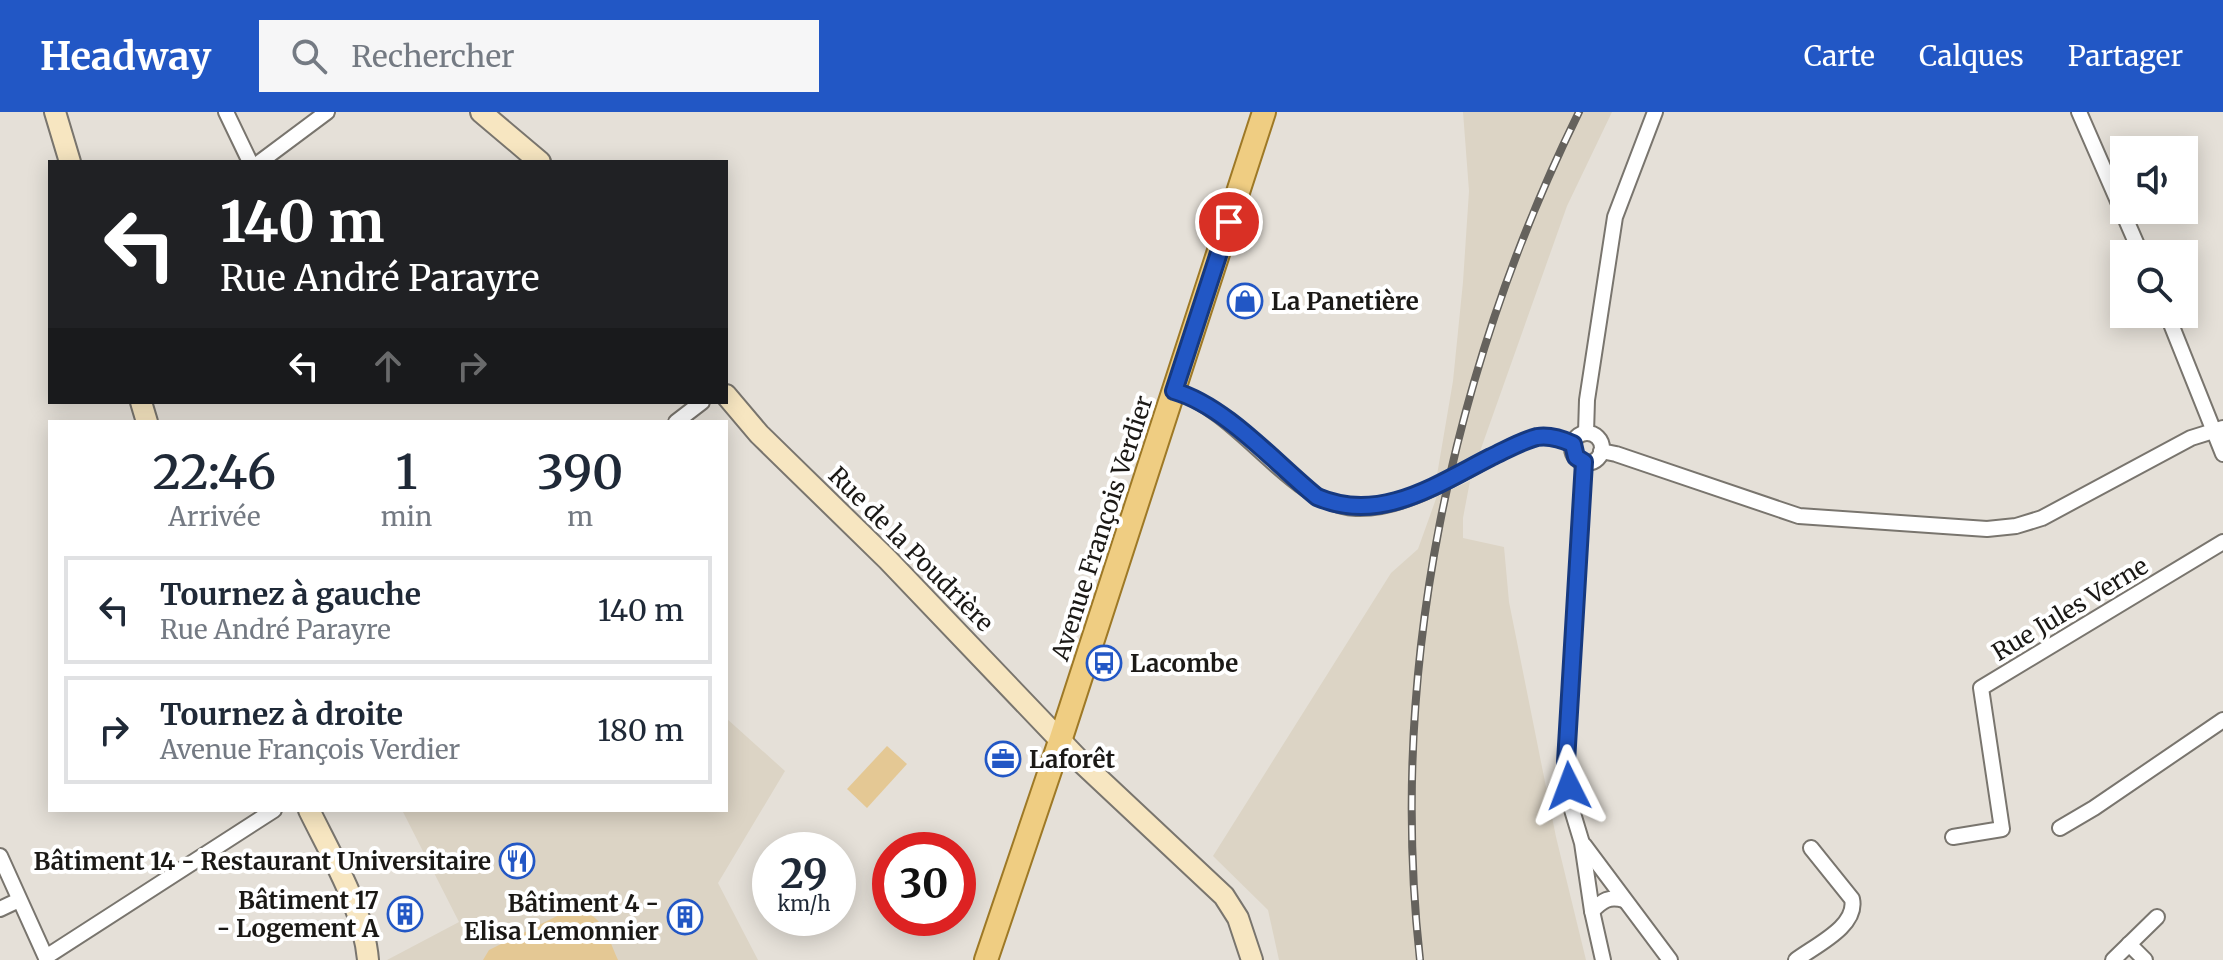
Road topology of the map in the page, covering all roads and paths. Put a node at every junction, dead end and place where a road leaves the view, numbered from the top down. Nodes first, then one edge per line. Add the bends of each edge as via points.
1 (55, 112) edge
2 (226, 112) edge
3 (327, 112) edge
4 (481, 112) edge
5 (1264, 112) edge
6 (1655, 112) edge
7 (2079, 112) edge
8 (69, 160) edge
9 (249, 160) edge
10 (263, 160) edge
11 (538, 160) edge
12 (2135, 240) edge
13 (2173, 328) edge
14 (1174, 391) junction
15 (728, 397) edge
16 (699, 404) edge
17 (679, 420) edge
18 (2217, 429) edge
19 (1586, 433) junction
20 (1573, 444) junction
21 (1601, 451) junction
22 (2223, 454) edge
23 (1584, 462) junction
24 (2223, 542) edge
25 (2223, 720) edge
26 (1061, 738) junction
27 (271, 812) edge
28 (310, 812) edge
29 (2060, 828) dead end
30 (1953, 837) dead end
31 (1582, 843) junction
32 (1811, 848) dead end
33 (0, 856) edge
34 (19, 900) junction
35 (1624, 900) junction
36 (0, 909) edge
37 (1592, 911) junction
38 (2157, 917) dead end
39 (2129, 944) junction
40 (46, 958) edge
41 (368, 960) edge
42 (986, 960) edge
43 (1252, 960) edge
44 (1603, 960) edge
45 (1670, 960) edge
46 (1796, 960) edge
47 (2113, 960) edge
48 (2145, 960) edge

1 - 8 street
2 - 9 street
3 - 10 street
4 - 11 street
5 - 14 main road, Avenue François Verdier
6 - 19 street via 1615,217
7 - 12 street
13 - 18 street
14 - 20 street via 1215,412 1317,497 1357,508 1406,498 1539,437
14 - 26 main road, Avenue François Verdier
15 - 26 street, Rue de la Poudrière
16 - 17 street
18 - 21 street via 2042,518 1987,529 1799,516
18 - 22 street
19 - 20 street
19 - 21 street via 1598,438
20 - 23 street via 1576,457
21 - 23 street via 1593,461
23 - 31 street via 1566,762
24 - 30 street, Rue Jules Verne via 1981,688 2002,829
25 - 29 street
26 - 42 main road, Avenue François Verdier
26 - 43 street, Rue de la Poudrière via 1224,896 1238,918
27 - 40 street
28 - 41 street via 349,895
31 - 35 street
31 - 37 street
32 - 46 street via 1854,907 1839,928
33 - 34 street
34 - 36 street
34 - 40 street
35 - 37 street via 1612,897
35 - 45 street
37 - 44 street
38 - 39 street
39 - 47 street
39 - 48 street

